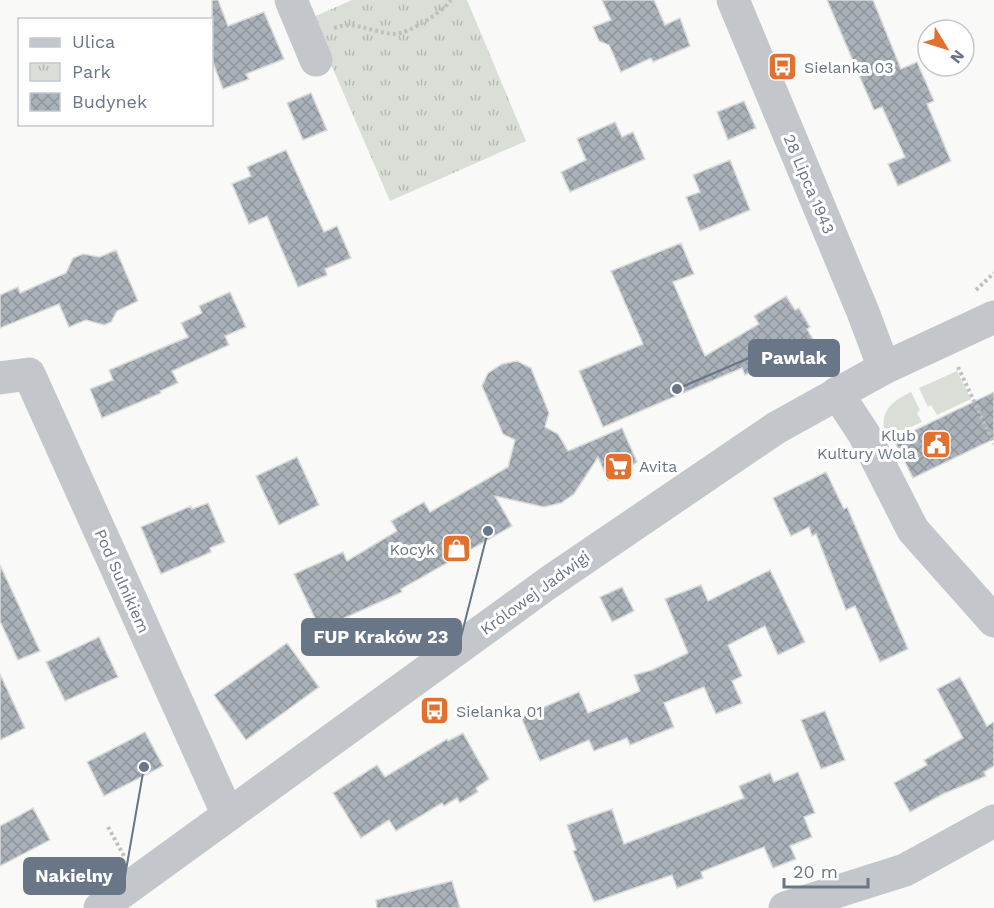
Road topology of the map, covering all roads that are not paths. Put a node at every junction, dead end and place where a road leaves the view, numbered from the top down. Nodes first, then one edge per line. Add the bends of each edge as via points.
1 (733, 0) edge
2 (294, 8) edge
3 (316, 60) dead end
4 (982, 307) edge
5 (884, 368) junction
6 (0, 378) edge
7 (837, 393) junction
8 (994, 621) edge
9 (228, 815) junction
10 (994, 821) edge
11 (100, 908) edge
12 (785, 908) edge

1 - 5 street, 28 Lipca 1943
2 - 3 street
4 - 5 street, Królowej Jadwigi
5 - 7 street, Królowej Jadwigi
6 - 9 street, Pod Sulnikiem via 29,374
7 - 8 street via 864,434 913,530
7 - 9 street, Królowej Jadwigi via 776,428 632,523
9 - 11 street, Królowej Jadwigi
10 - 12 street via 905,870

